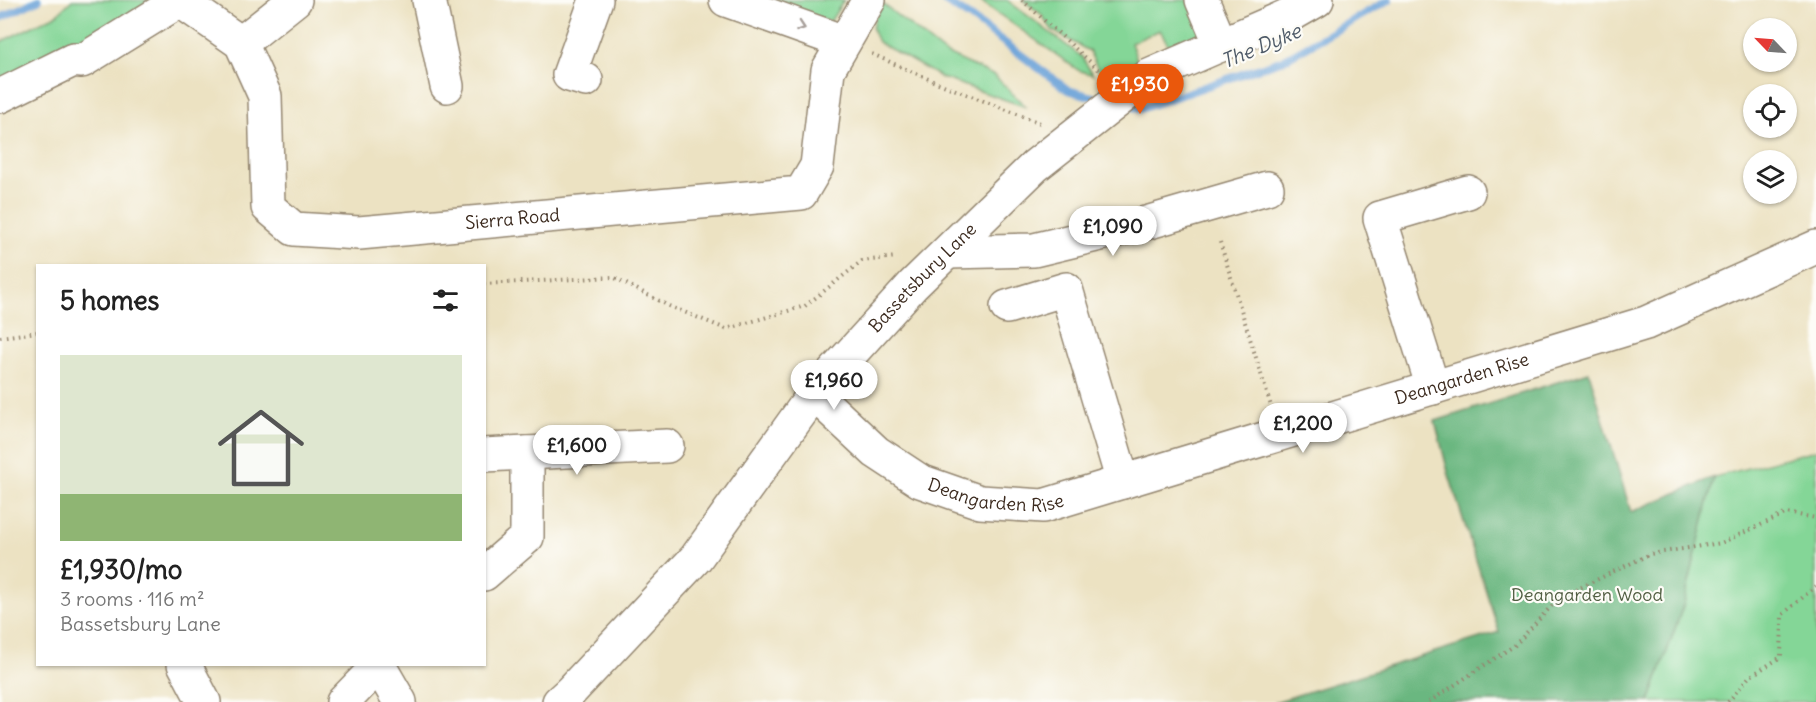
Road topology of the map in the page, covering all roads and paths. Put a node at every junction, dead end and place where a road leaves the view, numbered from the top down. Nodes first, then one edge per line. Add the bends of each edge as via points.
1 (179, 0) edge
2 (295, 0) edge
3 (429, 0) edge
4 (596, 0) edge
5 (726, 0) edge
6 (869, 0) edge
7 (1022, 0) edge
8 (1202, 0) edge
9 (1317, 0) edge
10 (844, 42) junction
11 (241, 44) junction
12 (1221, 45) junction
13 (1145, 79) junction
14 (586, 80) dead end
15 (447, 86) dead end
16 (0, 96) edge
17 (1072, 136) junction
18 (1267, 188) dead end
19 (1468, 192) dead end
20 (1221, 242) dead end
21 (1816, 248) edge
22 (948, 252) junction
23 (486, 284) edge
24 (1007, 307) dead end
25 (36, 332) edge
26 (0, 337) edge
27 (1433, 388) junction
28 (814, 394) junction
29 (1273, 413) dead end
30 (667, 446) dead end
31 (527, 453) junction
32 (486, 455) edge
33 (1123, 482) junction
34 (1816, 518) edge
35 (486, 572) edge
36 (1816, 586) edge
37 (185, 666) edge
38 (378, 666) edge
39 (380, 666) edge
40 (204, 702) edge
41 (344, 702) edge
42 (400, 702) edge
43 (559, 702) edge
44 (1429, 702) edge
45 (1728, 702) edge

1 - 11 street
1 - 16 street via 82,60 73,60
2 - 11 street
3 - 15 street
4 - 14 street via 569,75
5 -> 10 street
6 - 10 street, Sierra Road
7 - 13 path via 1098,69
8 - 12 street
9 - 12 street, Bassetsbury Lane
10 - 11 street, Sierra Road via 828,70 817,166 801,193 359,233 294,230 268,207 265,96
10 - 17 path
12 - 13 street, Bassetsbury Lane
13 - 17 street, Bassetsbury Lane
17 - 22 street, Bassetsbury Lane via 1035,166
18 - 22 street via 1034,250
19 - 27 street via 1380,218
20 - 29 path
21 - 27 street, Deangarden Rise via 1646,323
22 - 23 path via 862,261 805,306 726,329 613,277
22 - 28 street, Bassetsbury Lane
24 - 33 street via 1065,289
25 - 26 path
27 - 33 street, Deangarden Rise
28 - 33 street, Deangarden Rise via 876,452 920,481 980,502 1043,506
28 - 43 street, Bassetsbury Lane via 696,558
30 - 31 street
31 - 32 street
31 - 35 street via 526,537
34 - 44 path via 1787,513 1721,543 1650,554 1559,598 1515,645
36 - 45 path via 1782,615 1781,657 1749,677
37 - 40 street
38 - 41 street
39 - 42 street

